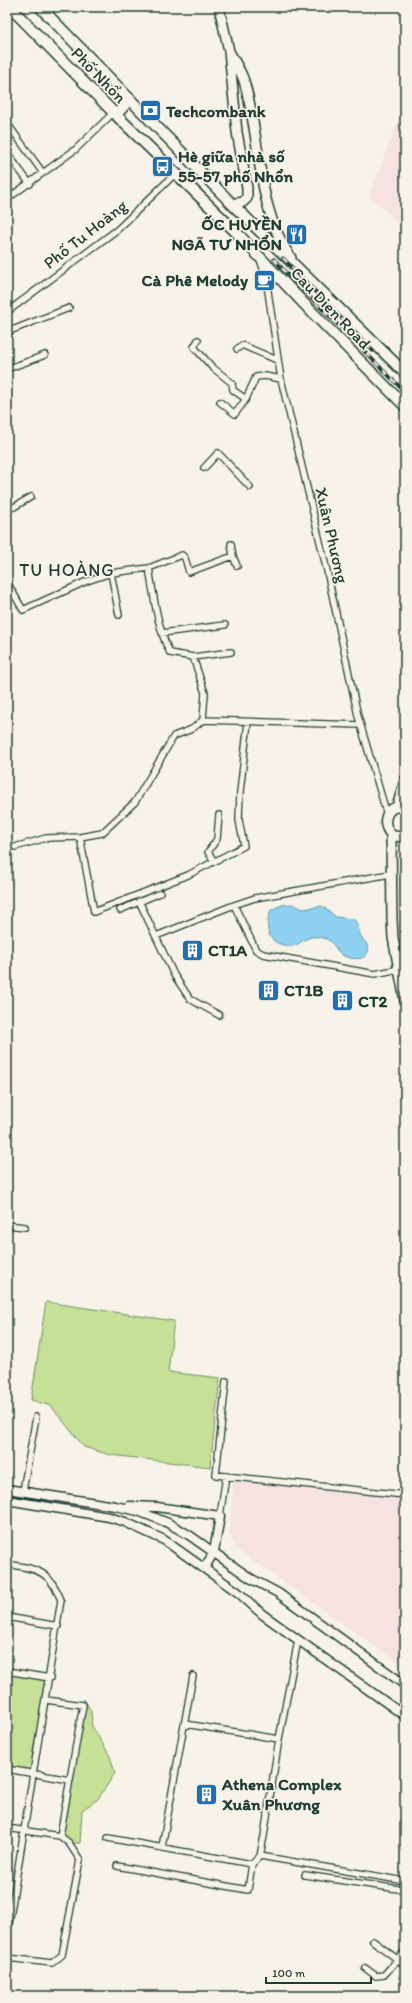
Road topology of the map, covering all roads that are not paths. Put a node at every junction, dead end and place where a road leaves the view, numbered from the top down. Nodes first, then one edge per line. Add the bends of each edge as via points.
1 (10, 7) edge
2 (40, 7) edge
3 (219, 7) edge
4 (229, 51) junction
5 (130, 99) junction
6 (115, 114) junction
7 (7, 123) edge
8 (7, 153) edge
9 (43, 173) junction
10 (176, 173) junction
11 (30, 184) junction
12 (7, 199) edge
13 (232, 204) junction
14 (235, 231) joint
15 (260, 259) junction
16 (297, 266) junction
17 (69, 308) dead end
18 (7, 312) edge
19 (7, 332) edge
20 (198, 340) dead end
21 (237, 349) dead end
22 (45, 355) dead end
23 (278, 360) junction
24 (7, 369) edge
25 (405, 373) edge
26 (281, 379) junction
27 (246, 399) junction
28 (220, 402) dead end
29 (405, 406) edge
30 (204, 468) dead end
31 (250, 487) dead end
32 (31, 498) dead end
33 (7, 509) edge
34 (231, 544) dead end
35 (233, 556) junction
36 (237, 566) dead end
37 (149, 568) junction
38 (111, 573) junction
39 (7, 582) edge
40 (119, 615) dead end
41 (225, 625) dead end
42 (162, 633) junction
43 (231, 652) dead end
44 (193, 657) junction
45 (203, 720) junction
46 (248, 722) junction
47 (360, 725) junction
48 (405, 780) edge
49 (401, 807) edge
50 (219, 815) dead end
51 (387, 815) junction
52 (391, 835) junction
53 (80, 837) junction
54 (405, 837) edge
55 (14, 847) dead end
56 (214, 862) junction
57 (390, 874) junction
58 (160, 893) dead end
59 (139, 901) junction
60 (234, 905) junction
61 (120, 910) dead end
62 (156, 936) junction
63 (399, 969) junction
64 (405, 1001) edge
65 (219, 1015) dead end
66 (7, 1225) edge
67 (25, 1227) dead end
68 (226, 1381) dead end
69 (36, 1417) dead end
70 (226, 1476) junction
71 (7, 1488) edge
72 (23, 1491) junction
73 (405, 1495) edge
74 (7, 1500) edge
75 (114, 1506) junction
76 (220, 1516) junction
77 (214, 1552) junction
78 (7, 1564) edge
79 (205, 1567) junction
80 (7, 1617) edge
81 (58, 1626) junction
82 (298, 1640) junction
83 (7, 1671) edge
84 (193, 1676) dead end
85 (50, 1678) junction
86 (405, 1685) edge
87 (46, 1700) junction
88 (405, 1716) edge
89 (185, 1724) junction
90 (279, 1739) junction
91 (7, 1770) edge
92 (34, 1774) junction
93 (70, 1780) junction
94 (7, 1828) edge
95 (24, 1831) junction
96 (60, 1836) junction
97 (108, 1838) dead end
98 (162, 1848) junction
99 (260, 1856) junction
100 (252, 1864) junction
101 (117, 1866) dead end
102 (305, 1875) dead end
103 (372, 1875) junction
104 (405, 1881) edge
105 (371, 1885) junction
106 (7, 1890) edge
107 (405, 1890) edge
108 (14, 1891) junction
109 (7, 1936) edge
110 (373, 1941) dead end
111 (405, 1951) edge
112 (7, 1958) edge
113 (398, 1959) junction
114 (405, 1965) edge
115 (365, 1968) dead end
116 (365, 1996) edge
117 (370, 1996) edge

1 - 6 highway, Phố Nhổn
2 - 5 highway, Phố Nhổn
3 - 4 main road
4 - 13 main road via 237,132 247,188 244,202
4 - 16 main road via 244,80 266,202 281,244
5 - 6 highway
5 - 13 highway, Phố Nhổn
6 - 9 street via 76,149
6 - 10 highway, Phố Nhổn
7 - 9 street
8 - 11 street
9 - 11 street
10 - 14 highway, Phố Nhổn
10 - 18 street, Phố Tu Hoàng via 118,229
11 - 12 street
13 - 16 highway, Cau Dien Road
14 - 15 highway, Cau Dien Road
15 - 23 street, Xuân Phương via 266,278
15 - 29 highway, Cau Dien Road
16 - 25 highway, Cau Dien Road
17 - 19 street
20 - 27 street via 194,347 212,367 232,383 233,390
21 - 23 street via 242,345
22 - 24 street
23 - 26 street, Xuân Phương
26 - 27 street via 256,377
26 - 47 street, Xuân Phương via 327,571
27 - 28 street via 235,414
30 - 31 street via 218,453
32 - 33 street
34 - 35 street
35 - 36 street
35 - 37 street via 189,572 182,555
37 - 38 street
37 - 42 street
38 - 39 street via 23,610
38 - 40 street
41 - 42 street
42 - 44 street via 170,653
43 - 44 street
44 - 45 street via 205,693
45 - 46 street
45 - 53 street via 192,729 174,736 135,802 102,833
46 - 47 street
46 - 56 street via 240,813 244,846
47 - 51 street, Xuân Phương
48 - 49 main road
49 - 51 main road via 392,809
50 - 56 street via 218,839 208,852
51 - 52 main road via 385,823
52 - 54 main road
52 - 57 main road
53 - 55 street via 46,838
53 - 56 street via 94,912
57 - 60 street via 255,898
57 - 63 main road via 392,925
58 - 59 street
59 - 61 street
59 - 62 street
60 - 62 street
60 - 63 street via 256,950 263,954 375,974
62 - 65 street via 174,975 190,999
63 - 64 main road
66 - 67 street
68 - 70 street via 216,1475
69 - 72 street
70 - 73 street
70 - 76 street
71 - 72 main road
72 - 75 main road
74 - 79 main road via 125,1522 164,1540
75 - 76 main road via 157,1507
75 - 77 main road via 144,1513 168,1523
76 - 77 main road
77 - 79 main road
77 - 86 main road via 250,1578 278,1593
78 - 81 street via 37,1569 51,1580 62,1600
79 - 82 main road
80 - 81 street
81 - 85 street
82 - 88 main road
82 - 90 street
83 - 85 street
84 - 89 street
85 - 87 street
87 - 92 street
87 - 93 street via 83,1705
89 - 90 street
89 - 98 street
90 - 99 street
91 - 92 street
92 - 93 street
92 - 95 street
93 - 96 street
94 - 95 street
95 - 96 street
95 - 108 street
96 - 112 street via 69,1843 80,1860 62,1955 52,1964
97 - 98 street
98 - 100 street
99 - 100 street
99 - 103 street
100 - 101 street via 248,1890
102 - 105 street
103 - 104 street
103 - 105 street
105 - 107 street
106 - 108 street
108 - 109 street
110 - 113 street
111 - 113 street
113 - 114 street
113 - 115 street via 384,1975 376,1976
116 - 117 street

